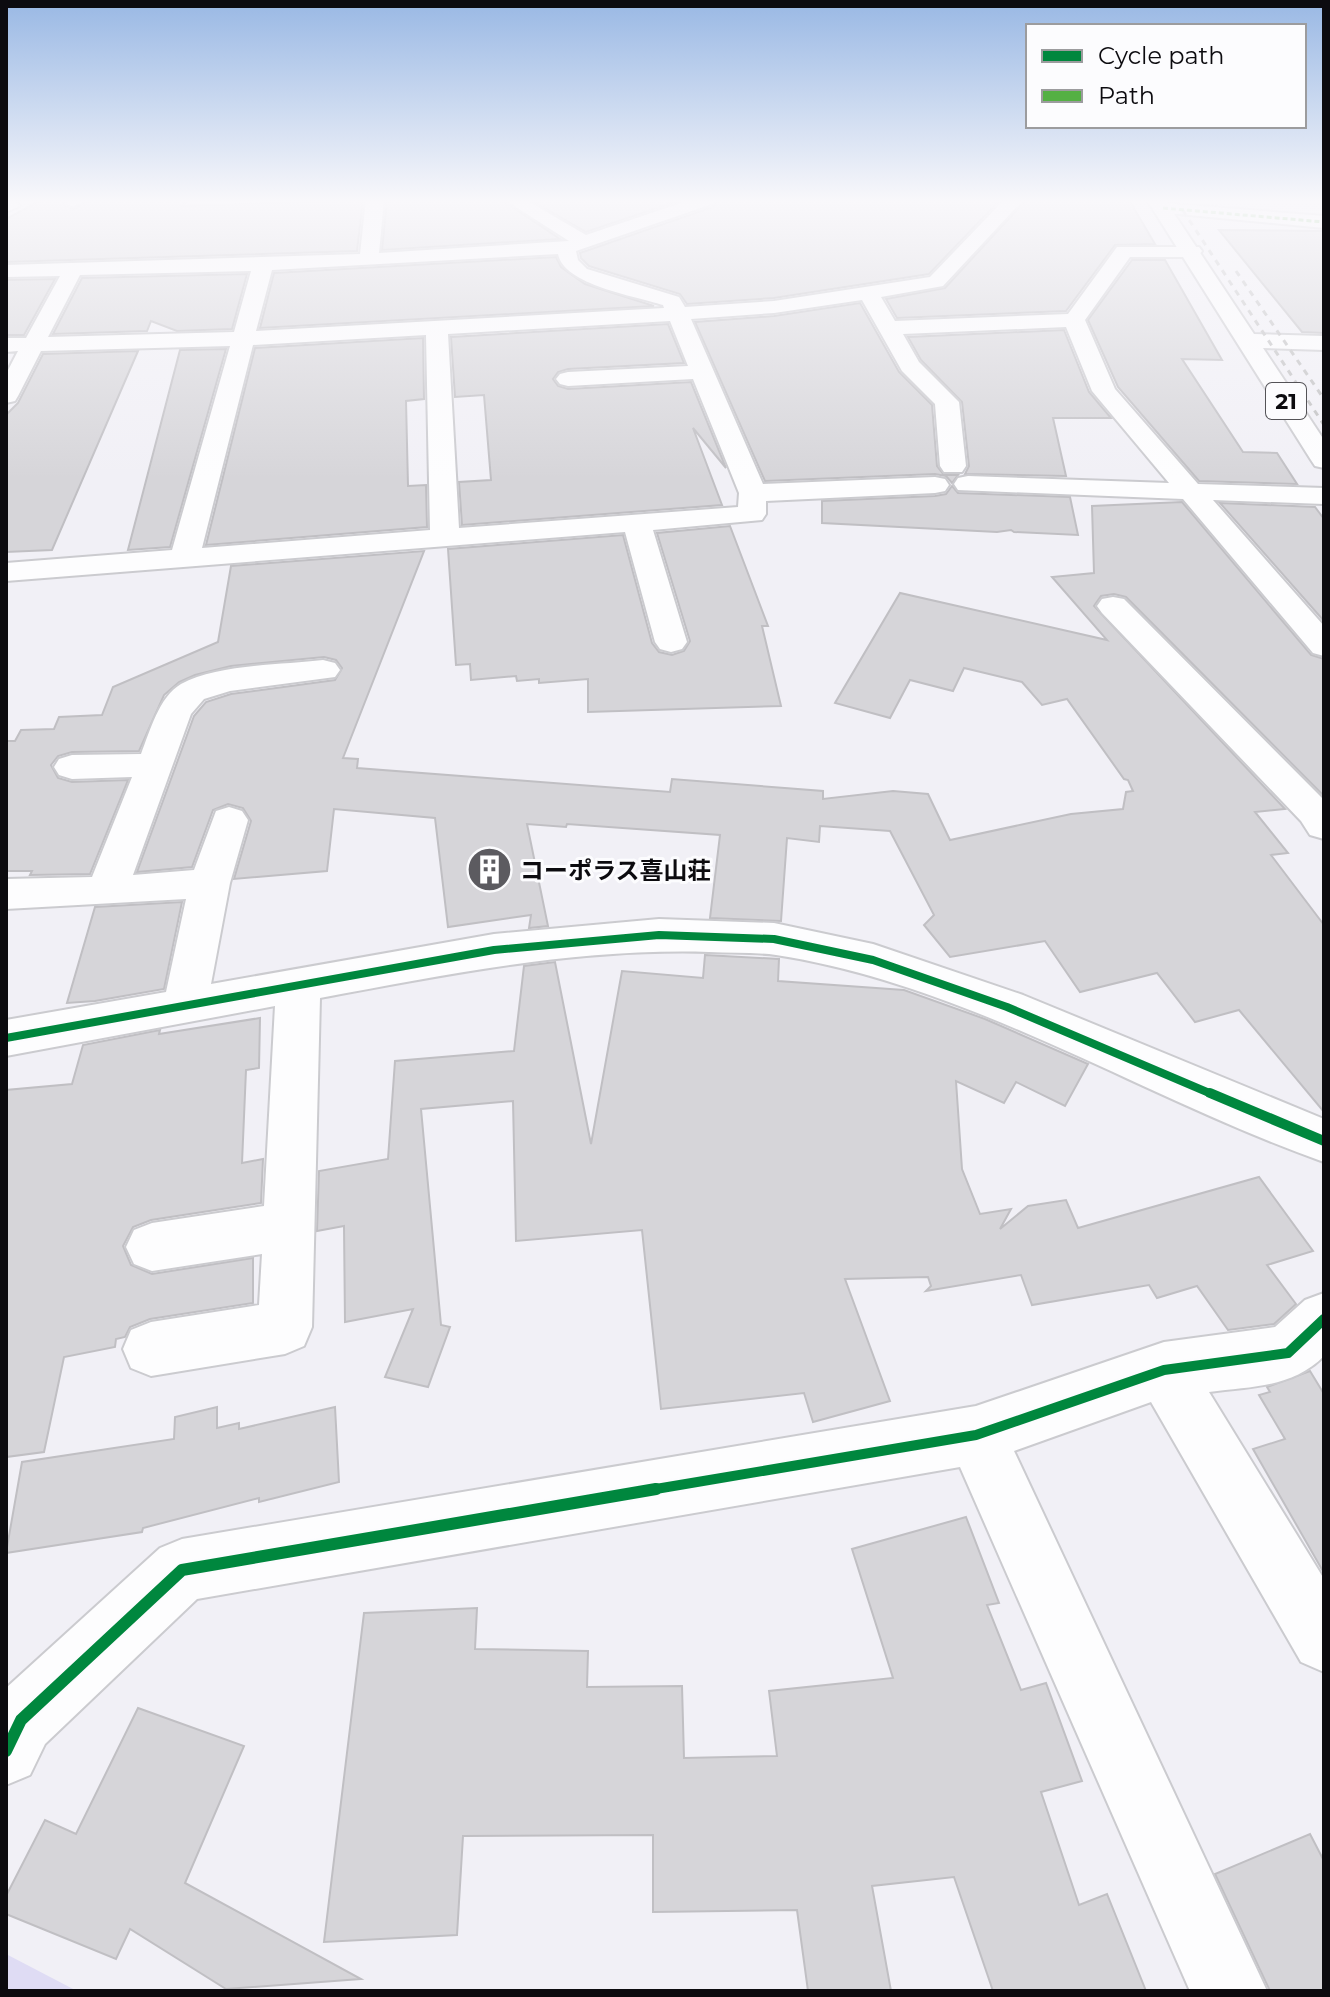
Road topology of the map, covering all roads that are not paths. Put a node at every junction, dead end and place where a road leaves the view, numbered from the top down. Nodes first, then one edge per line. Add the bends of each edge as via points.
1 (61, 293) edge
2 (255, 293) edge
3 (646, 293) edge
4 (867, 293) edge
5 (868, 293) edge
6 (1093, 293) edge
7 (1218, 293) edge
8 (676, 314) junction
9 (1074, 320) junction
10 (437, 328) junction
11 (888, 328) junction
12 (241, 339) junction
13 (1247, 341) junction
14 (1324, 343) edge
15 (34, 344) junction
16 (6, 345) edge
17 (701, 372) junction
18 (568, 379) dead end
19 (6, 396) edge
20 (1324, 460) edge
21 (952, 478) junction
22 (753, 493) junction
23 (1192, 493) junction
24 (1324, 496) edge
25 (637, 523) junction
26 (445, 538) junction
27 (185, 557) junction
28 (6, 572) edge
29 (1113, 606) dead end
30 (671, 642) dead end
31 (1324, 646) edge
32 (323, 670) dead end
33 (155, 765) junction
34 (72, 767) dead end
35 (229, 820) dead end
36 (1324, 826) edge
37 (210, 883) junction
38 (107, 891) junction
39 (6, 894) edge
40 (298, 986) junction
41 (185, 1007) junction
42 (6, 1038) edge
43 (1324, 1141) edge
44 (289, 1226) junction
45 (152, 1247) dead end
46 (1324, 1319) edge
47 (151, 1349) dead end
48 (1164, 1370) junction
49 (976, 1435) junction
50 (1324, 1639) edge
51 (6, 1751) edge
52 (1229, 1991) edge

1 - 15 street
2 - 12 street
3 - 8 street via 672,301
4 - 8 street
5 - 11 street
6 - 9 street
7 - 13 street, 21
8 - 10 street
8 - 17 street
9 - 11 street
9 - 23 street via 1104,391
10 - 12 street
10 - 26 street
11 - 21 street via 910,366 947,402
12 - 15 street
12 - 27 street
13 - 14 street
13 - 20 street, 21
15 - 16 street
15 - 19 street
17 - 18 street
17 - 22 street
21 - 22 street
21 - 23 street
22 - 25 street via 752,514
23 - 24 street
23 - 31 street
25 - 26 street
25 - 30 street
26 - 27 street
27 - 28 street
29 - 36 street
32 - 33 street via 225,681 192,692 175,712
33 - 34 street
33 - 38 street
35 - 37 street
37 - 38 street
37 - 41 street
38 - 39 street
40 - 41 street
40 - 43 street via 494,950 659,935 774,939 873,960 1007,1007
40 - 44 street
41 - 42 street
44 - 45 street
44 - 47 street via 285,1327
46 - 48 street via 1288,1353
48 - 49 street
48 - 50 street
49 - 51 street via 182,1570 21,1720
49 - 52 street

